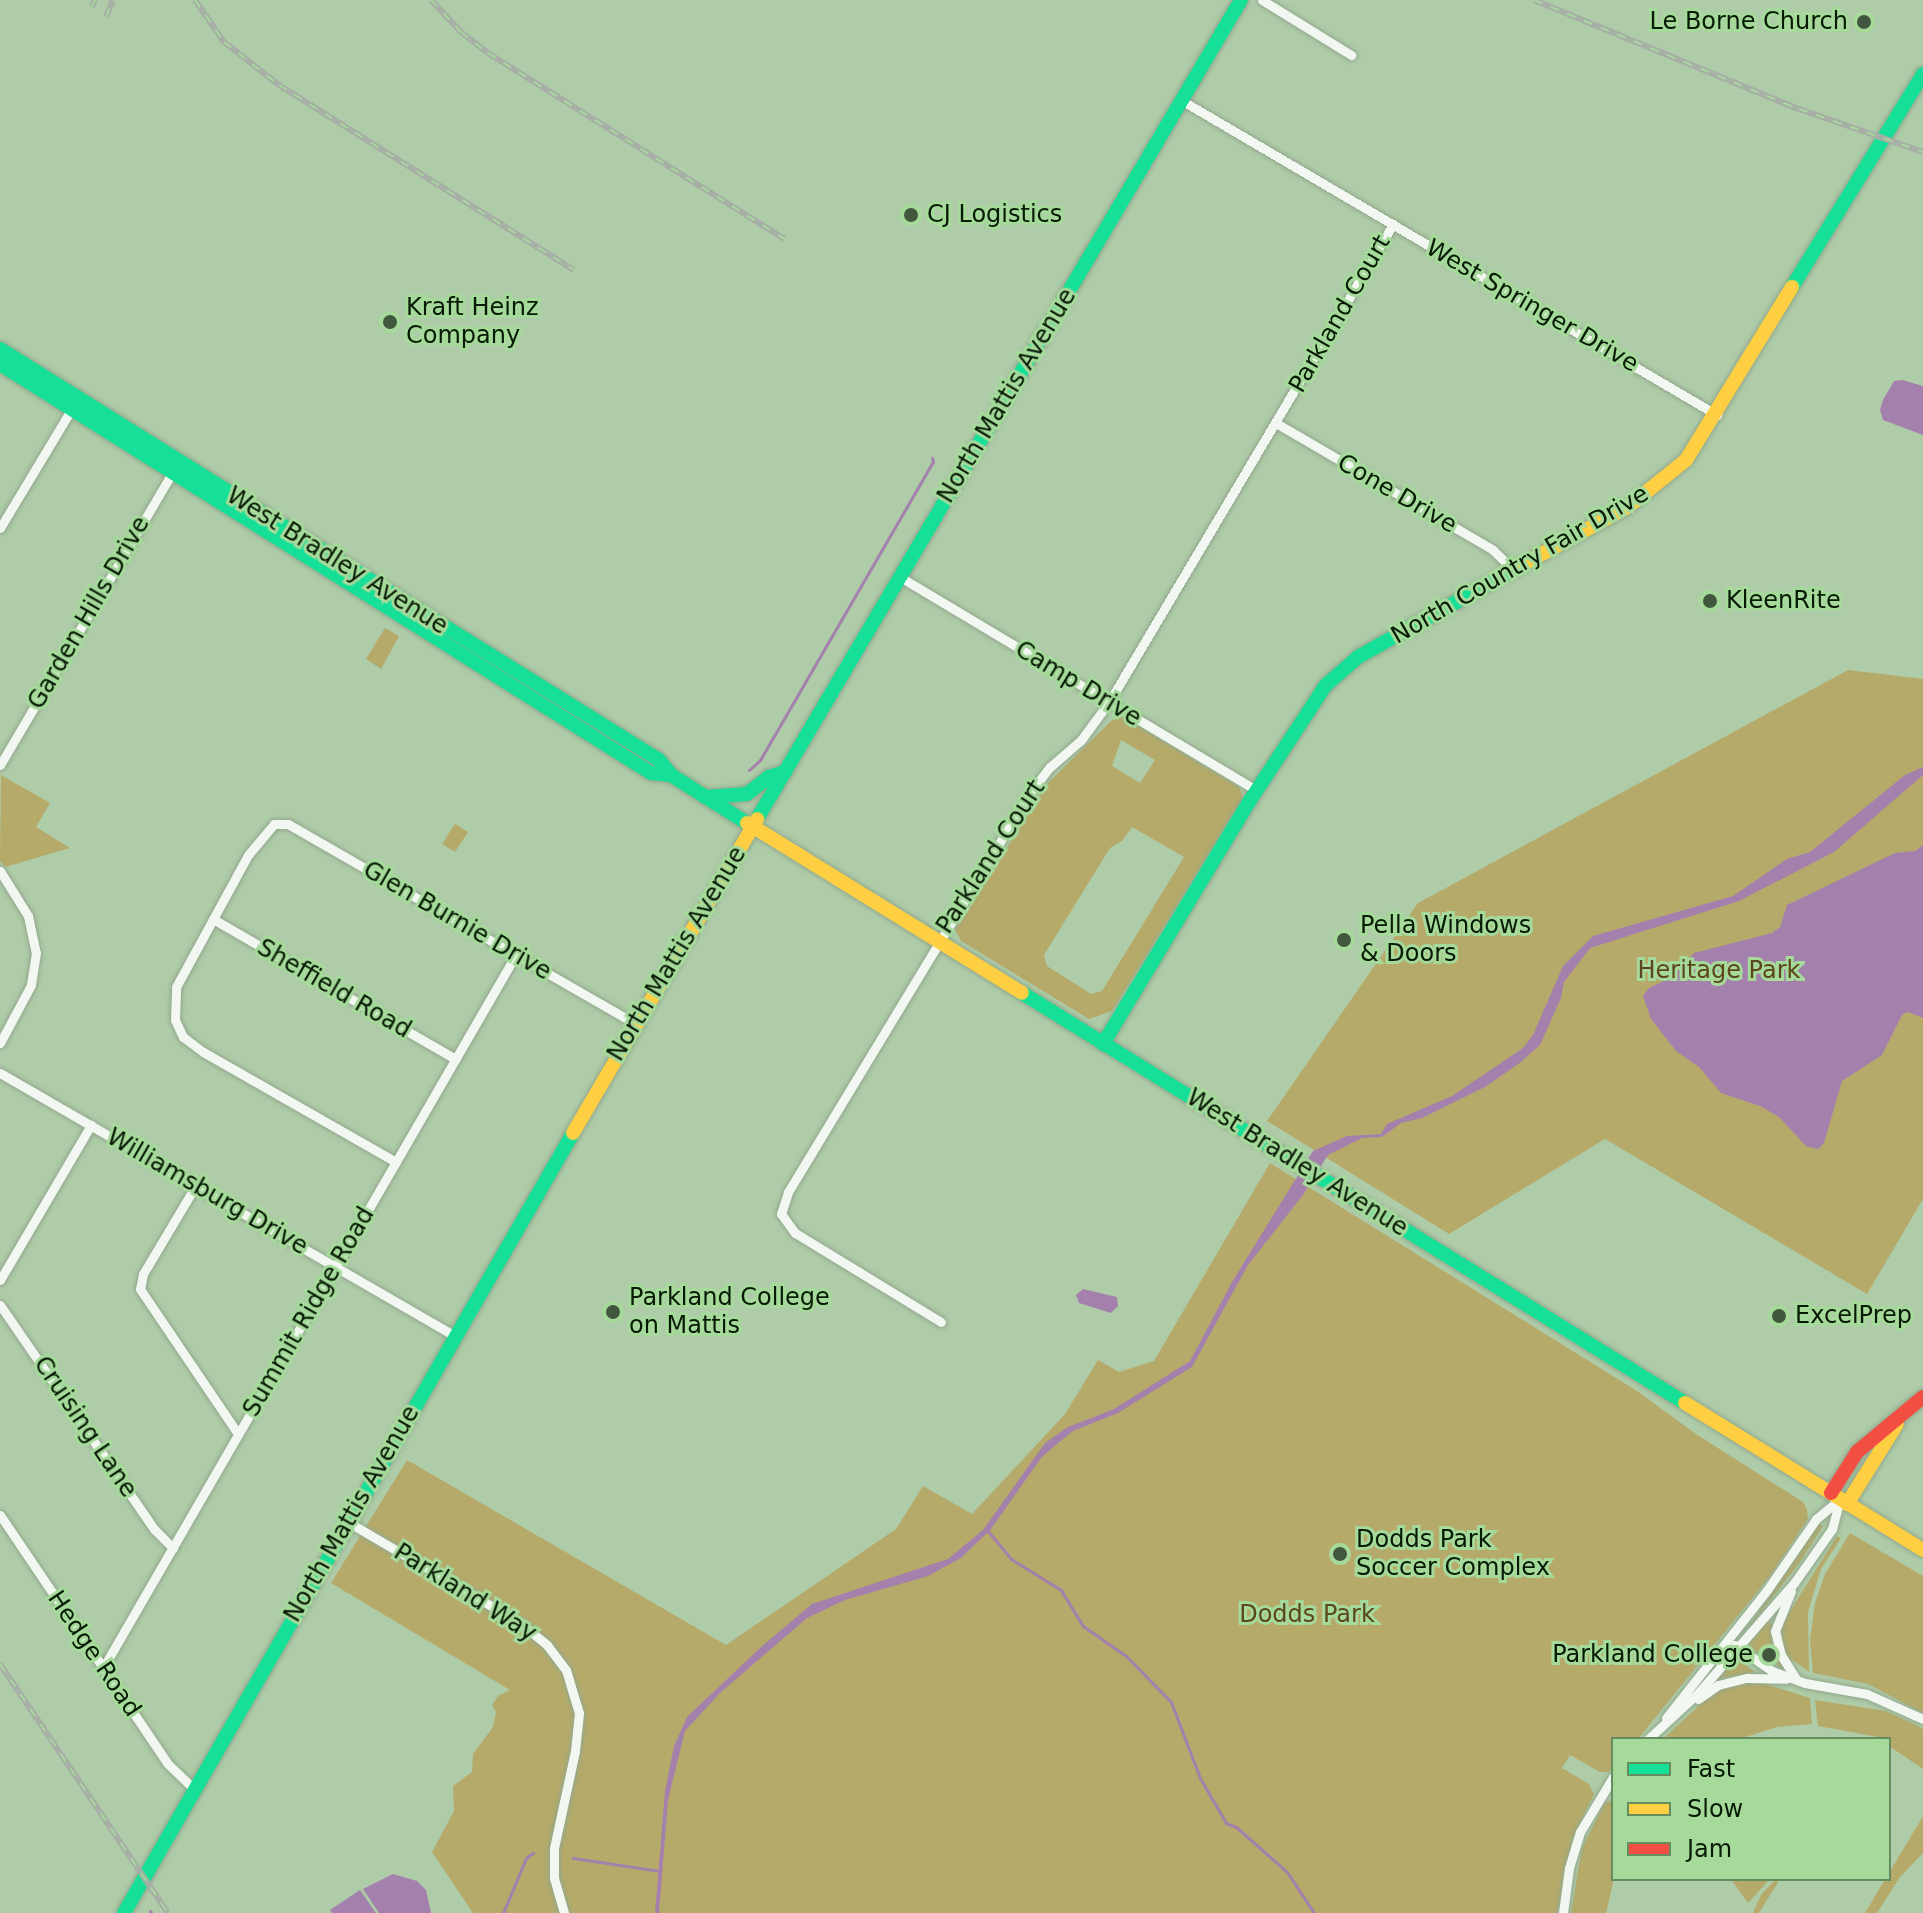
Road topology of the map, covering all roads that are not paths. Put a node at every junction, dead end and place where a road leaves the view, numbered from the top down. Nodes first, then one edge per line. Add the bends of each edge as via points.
1 (1241, 0) edge
2 (1262, 0) edge
3 (1351, 55) dead end
4 (1923, 74) edge
5 (1181, 100) junction
6 (1393, 224) junction
7 (0, 349) edge
8 (0, 364) edge
9 (75, 404) junction
10 (1717, 415) junction
11 (1276, 423) junction
12 (176, 467) junction
13 (0, 528) edge
14 (1514, 570) junction
15 (900, 577) junction
16 (1109, 702) junction
17 (0, 765) edge
18 (785, 772) junction
19 (1256, 790) junction
20 (704, 797) junction
21 (752, 826) junction
22 (0, 871) edge
23 (213, 919) junction
24 (937, 941) junction
25 (515, 956) junction
26 (636, 1024) junction
27 (0, 1043) edge
28 (1103, 1044) junction
29 (455, 1059) junction
30 (0, 1073) edge
31 (91, 1125) junction
32 (396, 1162) junction
33 (196, 1185) junction
34 (336, 1267) junction
35 (0, 1280) edge
36 (0, 1305) edge
37 (941, 1322) dead end
38 (455, 1336) junction
39 (1921, 1404) edge
40 (238, 1434) junction
41 (1839, 1499) junction
42 (0, 1515) edge
43 (348, 1522) junction
44 (173, 1548) junction
45 (1923, 1550) edge
46 (1794, 1583) junction
47 (1729, 1639) junction
48 (1739, 1648) junction
49 (103, 1668) junction
50 (1796, 1679) junction
51 (1682, 1709) junction
52 (1923, 1719) edge
53 (1660, 1727) junction
54 (1650, 1737) edge
55 (1611, 1780) edge
56 (193, 1788) junction
57 (124, 1913) edge
58 (564, 1913) edge
59 (1563, 1913) edge

1 - 5 main road, North Mattis Avenue
2 - 3 street
4 - 10 main road, North Country Fair Drive
5 - 6 street, West Springer Drive
5 - 15 main road, North Mattis Avenue
6 - 10 street, West Springer Drive
6 - 11 street, Parkland Court
7 - 9 main road, West Bradley Avenue
8 - 9 main road, West Bradley Avenue
9 - 12 main road, West Bradley Avenue
9 - 13 street
10 - 14 main road, North Country Fair Drive via 1686,460 1653,491
11 - 14 street, Cone Drive via 1493,550
11 - 16 street, Parkland Court
12 - 17 street, Garden Hills Drive
12 - 20 main road, West Bradley Avenue via 659,760
14 - 19 main road, North Country Fair Drive via 1343,669 1310,705
15 - 16 street, Camp Drive
15 - 18 main road, North Mattis Avenue
16 - 19 street, Camp Drive
16 - 24 street, Parkland Court via 1027,797
18 - 20 main road via 747,794
18 - 21 main road, North Mattis Avenue
19 - 28 main road, North Country Fair Drive
20 - 21 main road, West Bradley Avenue
21 - 24 main road, West Bradley Avenue
21 - 26 main road, North Mattis Avenue
22 - 27 street via 28,916 36,953 31,985
23 - 25 street, Glen Burnie Drive via 268,828 288,824
23 - 29 street, Sheffield Road
23 - 32 street via 176,987 172,1008 183,1037
24 - 28 main road, West Bradley Avenue
24 - 37 street, Parkland Court via 788,1192 781,1214 795,1233
25 - 26 street, Glen Burnie Drive
25 - 29 street, Summit Ridge Road
26 - 38 main road, North Mattis Avenue
28 - 41 main road, West Bradley Avenue
29 - 32 street, Summit Ridge Road
30 - 31 street, Williamsburg Drive
31 - 33 street, Williamsburg Drive
31 - 35 street
32 - 34 street, Summit Ridge Road
33 - 34 street, Williamsburg Drive
33 - 40 street via 143,1274 140,1289
34 - 38 street, Williamsburg Drive
34 - 40 street, Summit Ridge Road
36 - 44 street, Cruising Lane via 154,1529
38 - 43 main road, North Mattis Avenue
39 - 41 main road via 1902,1418
40 - 44 street, Summit Ridge Road
41 - 45 main road, West Bradley Avenue
41 - 46 street via 1832,1529
41 - 47 street via 1816,1519
42 - 49 street, Hedge Road
43 - 56 main road, North Mattis Avenue
43 - 58 street, Parkland Way via 520,1623 566,1670 579,1713 554,1848 554,1878
44 - 49 street, Summit Ridge Road
46 - 48 street
46 - 50 street via 1775,1631 1781,1655
47 - 48 street
47 - 53 street
48 - 50 street via 1772,1671
48 - 51 street
49 - 56 street, Hedge Road via 167,1763
50 - 51 street via 1747,1678 1718,1685
50 - 52 street via 1867,1694
51 - 53 street
53 - 54 street
55 - 59 street via 1577,1840
56 - 57 main road, North Mattis Avenue

